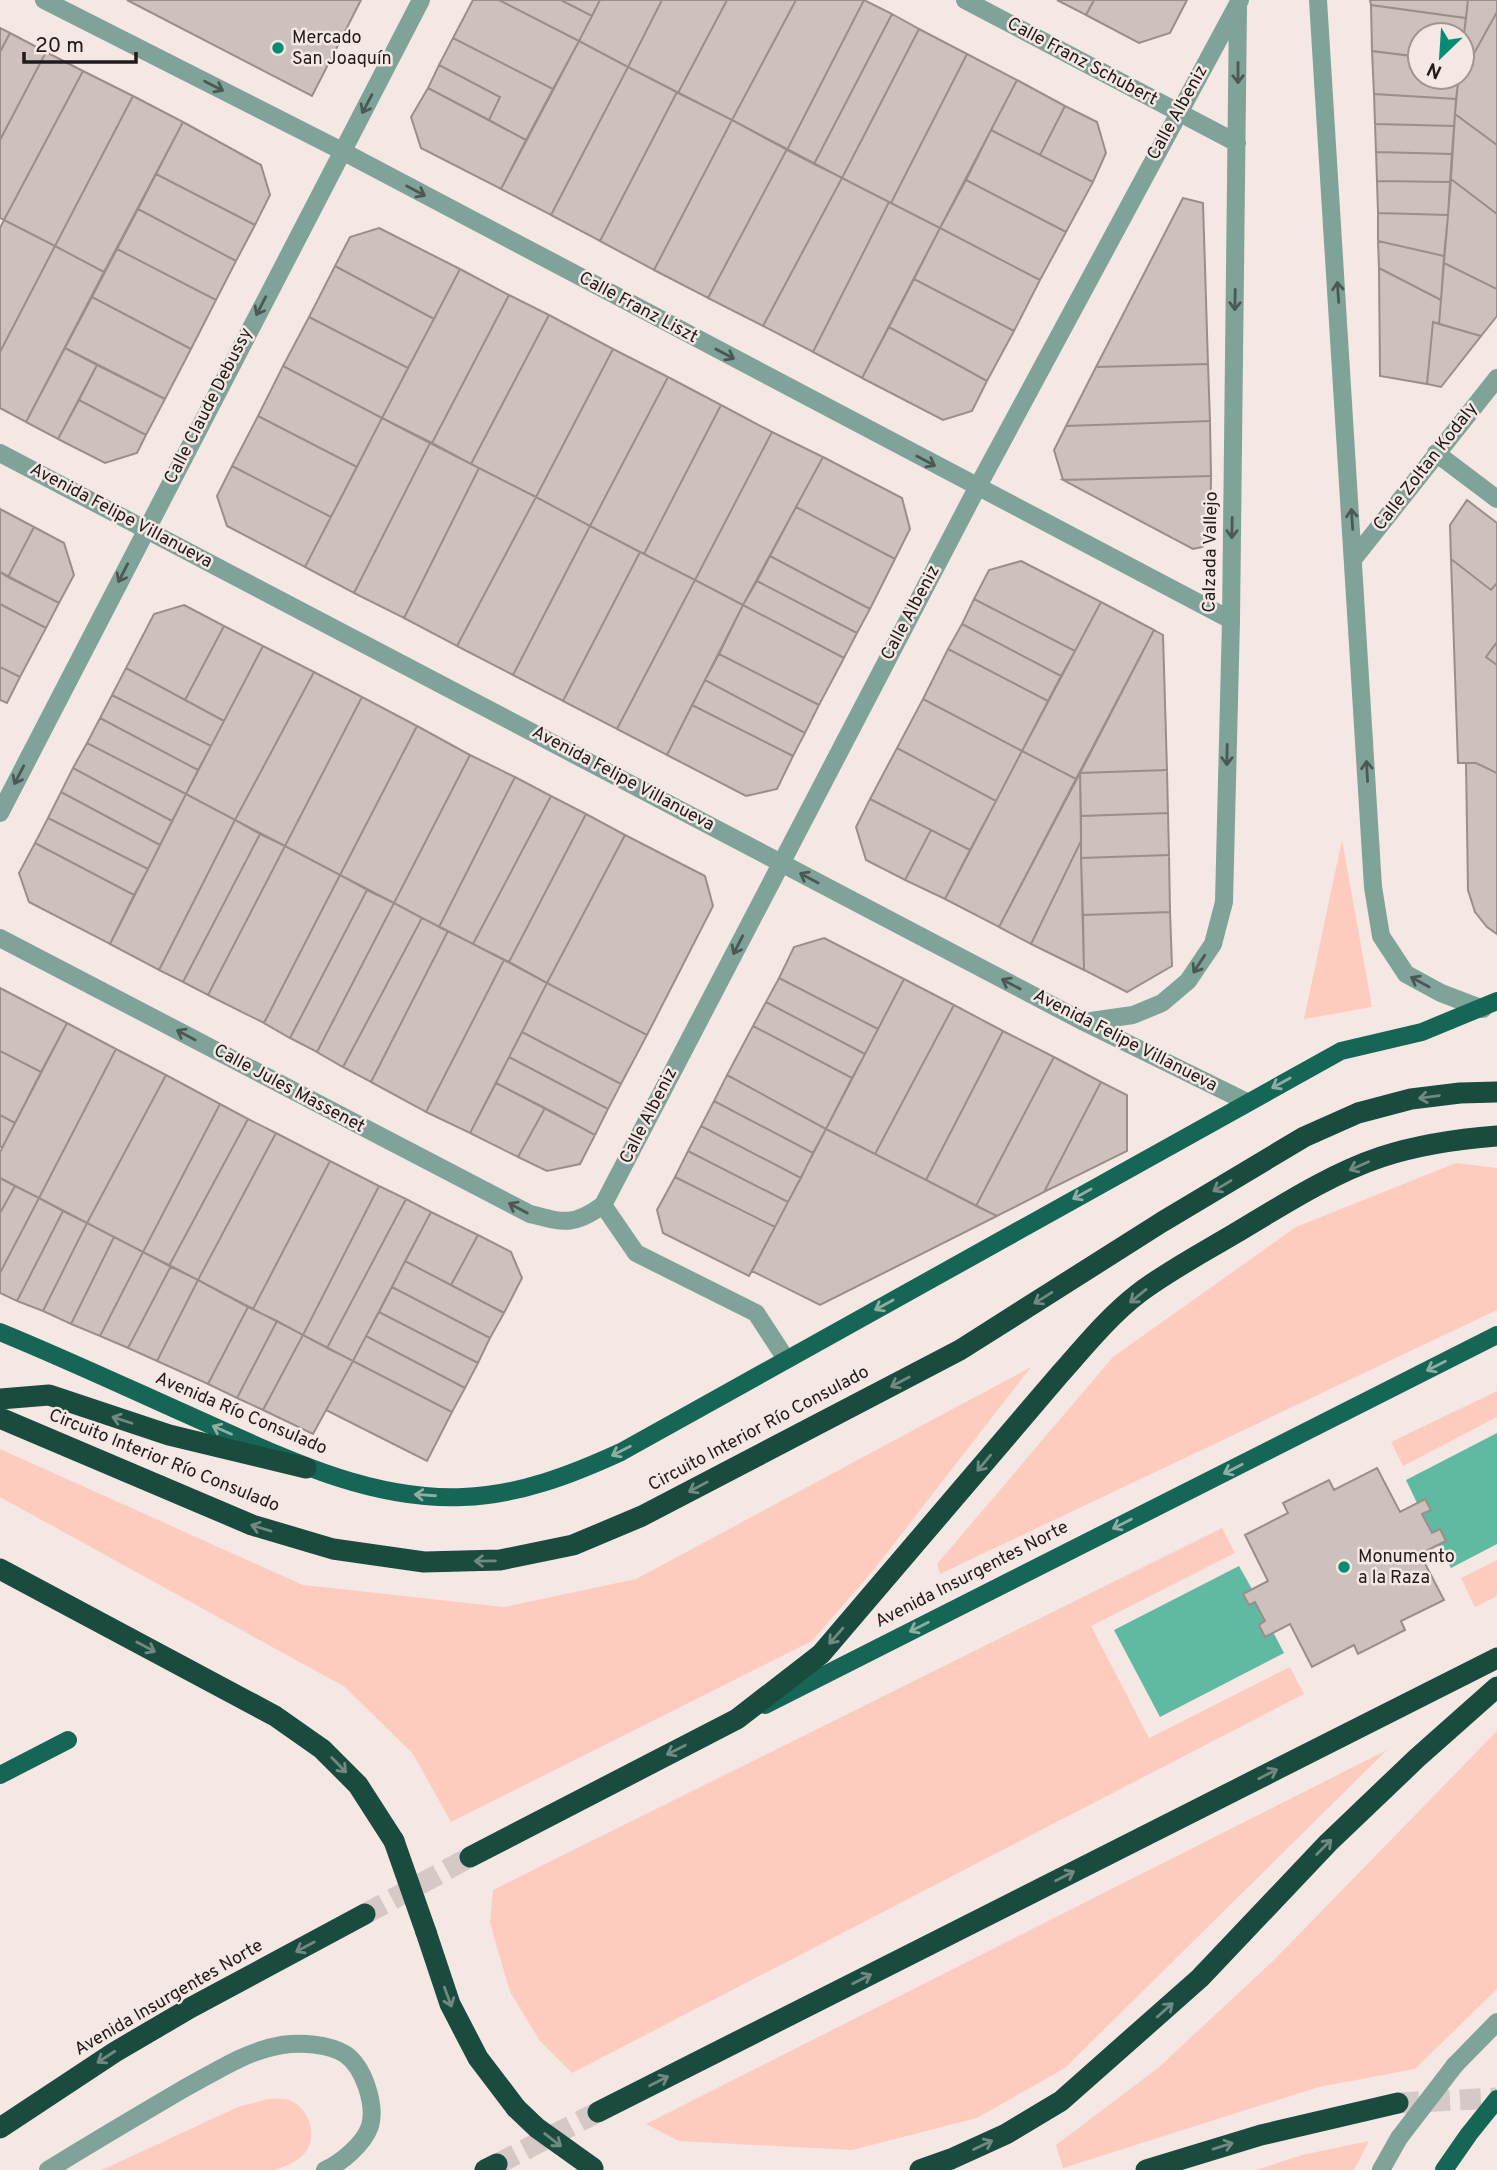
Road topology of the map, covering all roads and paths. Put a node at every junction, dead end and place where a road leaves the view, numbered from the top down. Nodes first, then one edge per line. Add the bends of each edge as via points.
1 (44, 0) edge
2 (421, 0) edge
3 (965, 0) edge
4 (1318, 0) edge
5 (1239, 2) edge
6 (1178, 113) junction
7 (1237, 143) junction
8 (342, 151) junction
9 (1497, 377) edge
10 (0, 453) edge
11 (1436, 453) junction
12 (976, 488) junction
13 (1497, 499) edge
14 (146, 529) junction
15 (1354, 557) junction
16 (1231, 620) junction
17 (0, 813) edge
18 (780, 862) junction
19 (0, 938) edge
20 (1490, 1005) edge
21 (1084, 1022) junction
22 (1497, 1092) edge
23 (1247, 1102) junction
24 (1497, 1136) edge
25 (603, 1205) junction
26 (584, 1219) joint
27 (0, 1332) edge
28 (1497, 1335) edge
29 (786, 1359) junction
30 (0, 1399) edge
31 (0, 1418) edge
32 (306, 1468) junction
33 (0, 1569) edge
34 (1497, 1658) edge
35 (1497, 1687) edge
36 (737, 1719) junction
37 (68, 1740) dead end
38 (0, 1775) edge
39 (470, 1857) tunnel mouth
40 (365, 1914) tunnel mouth
41 (1497, 2021) edge
42 (1497, 2099) edge
43 (1398, 2103) tunnel mouth
44 (598, 2112) tunnel mouth
45 (0, 2128) edge
46 (596, 2169) edge
47 (48, 2170) edge
48 (325, 2170) edge
49 (920, 2170) edge
50 (1146, 2170) edge
51 (1381, 2170) edge
52 (1444, 2170) edge

1 -> 8 street, Calle Franz Liszt
2 -> 8 street, Calle Claude Debussy
3 - 6 street, Calle Franz Schubert
15 -> 4 street
5 - 6 street, Calle Albeniz
5 -> 7 street, Calzada Vallejo
6 - 7 street, Calle Franz Schubert
6 - 12 street, Calle Albeniz
7 -> 16 street, Calzada Vallejo
8 -> 12 street, Calle Franz Liszt
8 -> 14 street, Calle Claude Debussy
9 - 11 street, Calle Zoltan Kodaly
10 - 14 street, Avenida Felipe Villanueva
11 - 13 street
11 - 15 street, Calle Zoltan Kodaly
12 - 16 street, Calle Franz Liszt
12 - 18 street, Calle Albeniz
14 -> 17 street, Calle Claude Debussy
14 - 18 street, Avenida Felipe Villanueva
20 -> 15 street via 1441,993 1406,974 1381,936 1373,887
16 -> 21 street, Calzada Vallejo via 1224,902 1213,944 1188,982 1161,1003 1133,1015
21 -> 18 street, Avenida Felipe Villanueva
18 -> 25 street, Calle Albeniz
26 -> 19 street, Calle Jules Massenet via 558,1221 530,1214
20 -> 23 main road via 1422,1032 1341,1051
21 - 23 street, Avenida Felipe Villanueva
22 -> 31 highway, Circuito Interior Río Consulado via 1411,1099 1358,1113 1304,1138 960,1350 642,1516 573,1545 500,1560 424,1562 333,1549 252,1525
23 -> 29 main road
24 -> 36 highway via 1380,1157 1327,1181 1139,1293 1068,1365 821,1654
25 - 26 street, Calle Albeniz
25 - 29 street via 636,1253 756,1313
32 -> 27 main road, Avenida Río Consulado
28 -> 36 main road, Avenida Insurgentes Norte
29 -> 32 main road, Avenida Río Consulado via 621,1452 517,1491 462,1497 387,1492
32 -> 30 highway via 169,1435 49,1395
33 -> 46 highway, bridge via 275,1716 322,1749 358,1785 394,1841 450,2004 478,2059 537,2128
44 -> 34 highway
49 -> 35 highway via 1006,2134 1061,2101 1200,1978 1328,1843
36 -> 39 highway, Avenida Insurgentes Norte
37 - 38 main road
40 -> 45 highway, Avenida Insurgentes Norte via 190,2008
41 - 51 street, bridge via 1455,2065 1399,2138
42 - 52 main road
50 -> 43 highway via 1261,2135
47 - 48 street via 247,2054 284,2045 316,2045 346,2055 363,2076 371,2101 370,2127 356,2147

